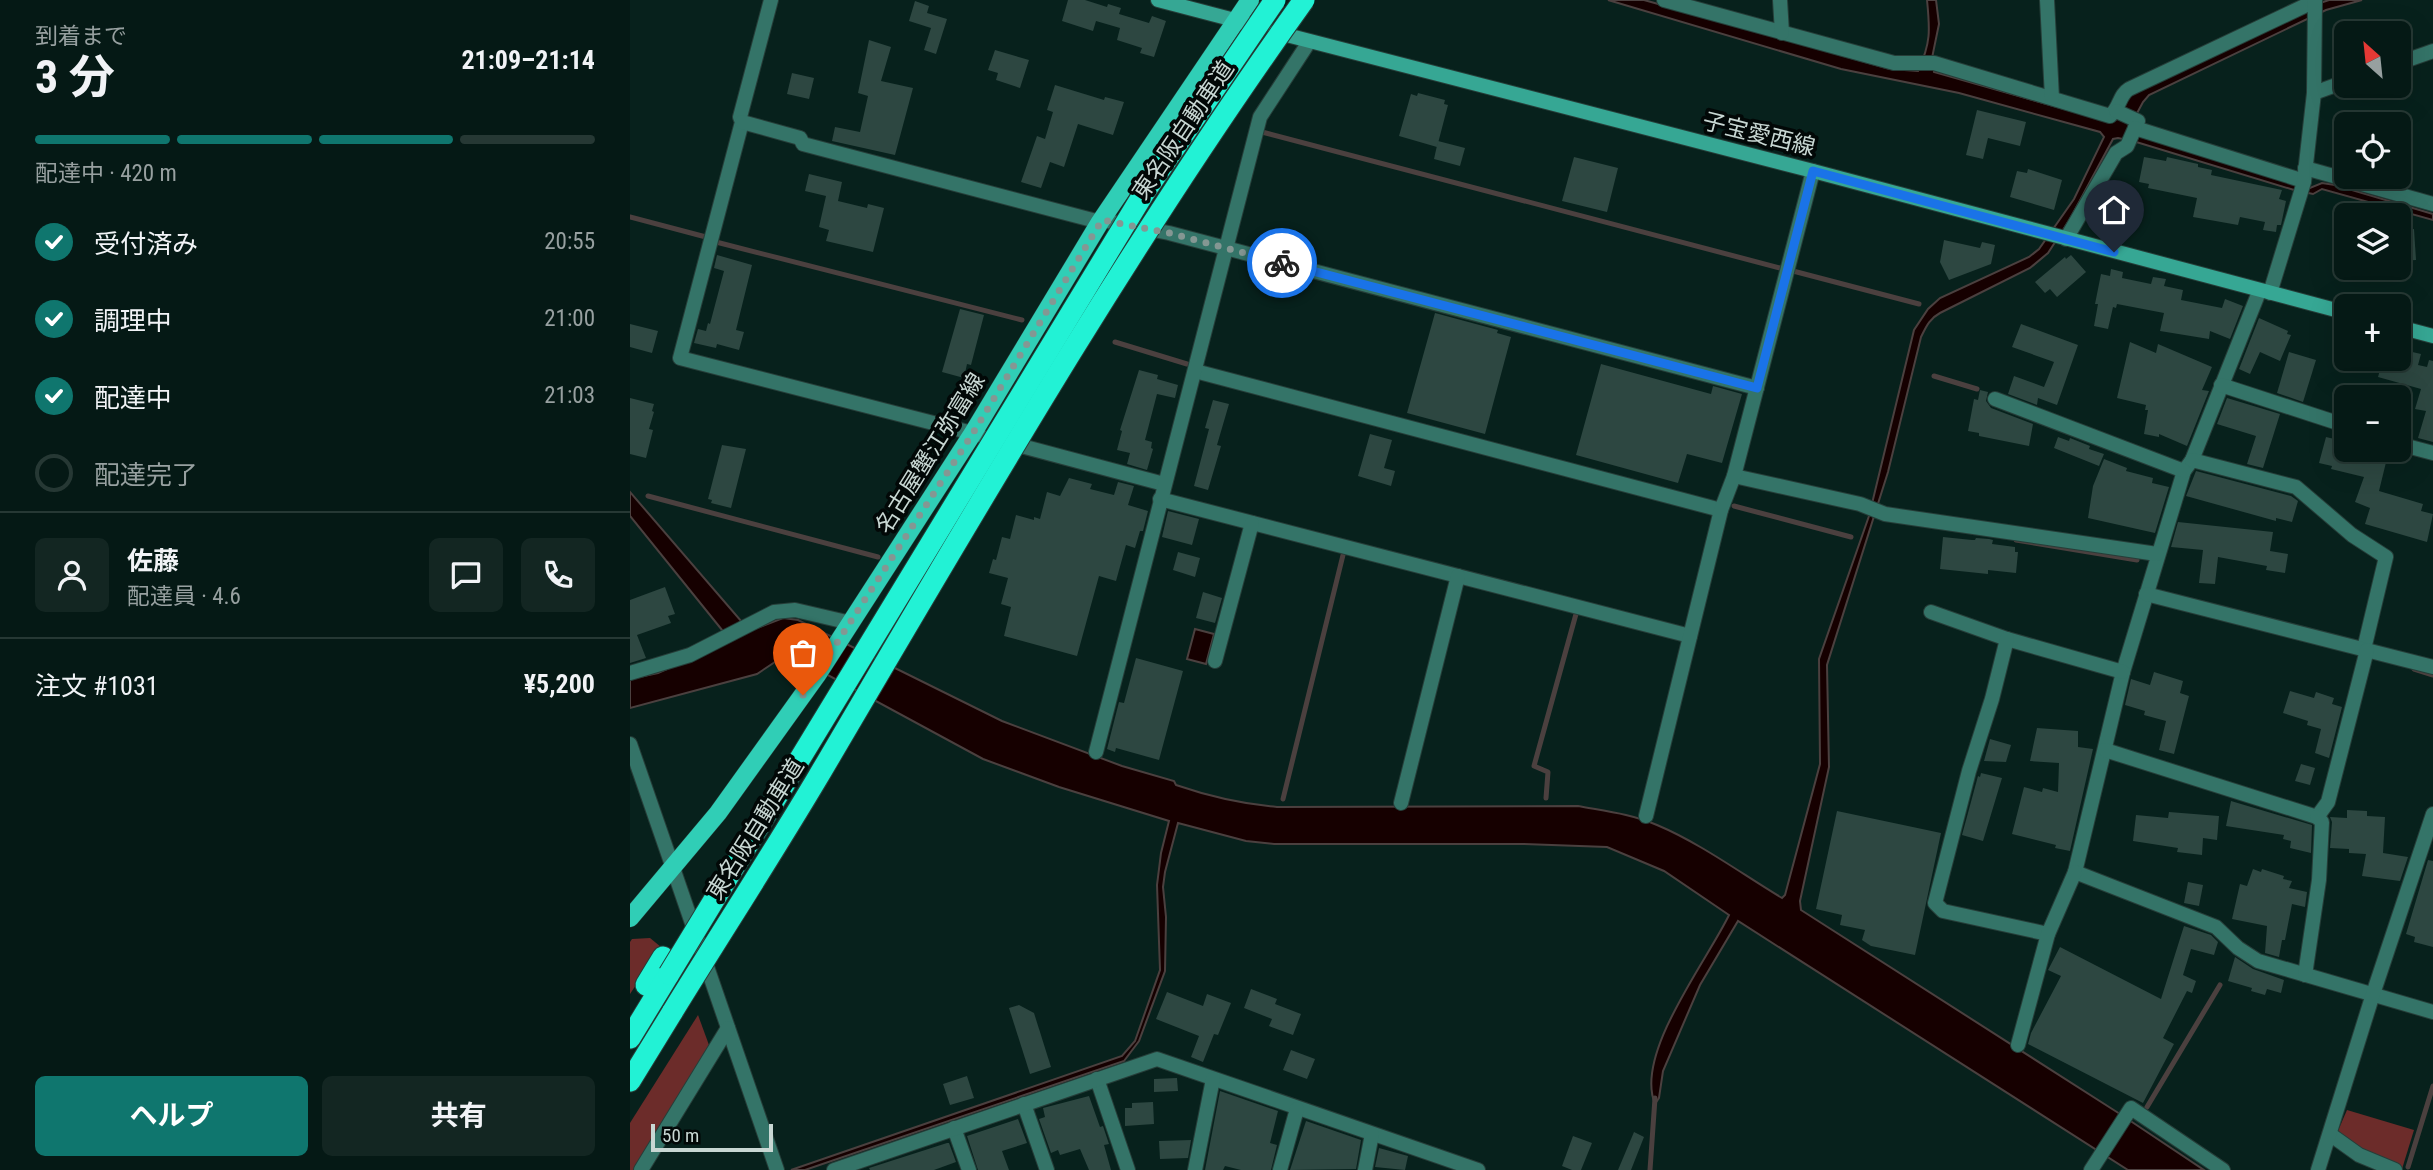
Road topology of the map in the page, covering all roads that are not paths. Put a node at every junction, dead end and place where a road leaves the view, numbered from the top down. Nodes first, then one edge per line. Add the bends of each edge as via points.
1 (771, 0) edge
2 (1158, 0) edge
3 (1250, 0) edge
4 (1275, 0) edge
5 (1304, 0) edge
6 (1664, 0) edge
7 (1780, 0) edge
8 (2047, 0) edge
9 (2315, 1) edge
10 (1235, 20) junction
11 (1782, 33) junction
12 (1309, 42) junction
13 (2433, 51) edge
14 (2412, 58) edge
15 (2334, 86) edge
16 (2314, 93) junction
17 (2052, 98) junction
18 (2116, 111) junction
19 (742, 122) junction
20 (2135, 124) junction
21 (1813, 171) junction
22 (2303, 182) junction
23 (2433, 204) edge
24 (1101, 221) junction
25 (2066, 239) junction
26 (1225, 248) junction
27 (2264, 292) junction
28 (2334, 310) edge
29 (2411, 330) edge
30 (2433, 336) edge
31 (1195, 370) junction
32 (2221, 385) junction
33 (1757, 388) junction
34 (1995, 399) dead end
35 (2334, 422) edge
36 (973, 433) junction
37 (2411, 447) edge
38 (2433, 453) edge
39 (2188, 466) junction
40 (1734, 476) junction
41 (1164, 484) junction
42 (1160, 499) junction
43 (1721, 510) junction
44 (1252, 523) junction
45 (2157, 554) junction
46 (1458, 576) junction
47 (2146, 594) junction
48 (1931, 612) dead end
49 (848, 628) junction
50 (1690, 636) junction
51 (2007, 639) junction
52 (2366, 650) junction
53 (1216, 661) dead end
54 (2433, 667) edge
55 (2123, 672) junction
56 (630, 673) edge
57 (630, 744) edge
58 (2105, 750) junction
59 (1096, 752) dead end
60 (1401, 803) dead end
61 (2433, 814) edge
62 (1646, 816) dead end
63 (2317, 817) junction
64 (2429, 840) edge
65 (673, 868) junction
66 (2074, 872) junction
67 (630, 918) edge
68 (2048, 934) junction
69 (666, 966) junction
70 (2305, 975) junction
71 (2373, 994) junction
72 (630, 1011) edge
73 (2433, 1012) edge
74 (728, 1028) junction
75 (630, 1038) edge
76 (2018, 1045) dead end
77 (1097, 1079) junction
78 (1213, 1079) junction
79 (630, 1081) edge
80 (1024, 1104) junction
81 (1297, 1109) junction
82 (954, 1128) junction
83 (1372, 1134) junction
84 (2331, 1135) junction
85 (875, 1163) edge
86 (1447, 1165) edge
87 (2095, 1165) edge
88 (641, 1170) edge
89 (777, 1170) edge
90 (834, 1170) edge
91 (969, 1170) edge
92 (1047, 1170) edge
93 (1128, 1170) edge
94 (1195, 1170) edge
95 (1280, 1170) edge
96 (1365, 1170) edge
97 (1478, 1170) edge
98 (2223, 1170) edge
99 (2318, 1170) edge
100 (2395, 1170) edge

1 - 19 street
2 - 10 main road, 子宝愛西線
3 - 10 main road, 名古屋蟹江弥富線
4 - 69 highway, 東名阪自動車道, bridge via 1144,193 794,766
5 - 79 highway, 東名阪自動車道, bridge via 1163,205
6 - 11 street
7 - 11 street
8 - 17 street
9 - 16 street
9 - 18 street via 2129,89
10 - 12 main road, 子宝愛西線
10 - 24 main road, 名古屋蟹江弥富線
11 - 17 street via 1894,63 1934,63
12 - 21 main road, 子宝愛西線
12 - 26 street via 1259,117
13 - 14 street
15 - 16 street
16 - 22 street
17 - 18 street via 2110,116
18 - 20 street
19 - 24 street via 800,138 803,144
19 - 36 street via 680,358
20 - 22 street
20 - 25 street via 2127,145 2116,153
21 - 25 main road, 子宝愛西線
21 - 33 street
22 - 23 street
22 - 27 street
24 - 26 street
24 - 36 main road, 名古屋蟹江弥富線
25 - 27 main road, 子宝愛西線
26 - 31 street
26 - 33 street
27 - 28 main road, 子宝愛西線
27 - 32 street
29 - 30 main road
31 - 41 street
31 - 43 street
32 - 35 street
32 - 39 street
33 - 40 street
34 - 39 street
36 - 41 street
36 - 49 main road, 名古屋蟹江弥富線
37 - 38 street
39 - 45 street
39 - 52 street via 2296,487 2352,535 2386,557
40 - 43 street
40 - 45 street via 1874,510
41 - 42 street
42 - 44 street
42 - 59 street
43 - 50 street
44 - 46 street
44 - 53 street
45 - 47 street
46 - 50 street
46 - 60 street
47 - 52 street
47 - 55 street
48 - 51 street
49 - 56 street via 795,610 774,612 690,655
49 - 65 main road, 名古屋蟹江弥富線 via 718,813
50 - 62 street
51 - 55 street
51 - 68 street via 1935,903 1943,911
52 - 54 street
52 - 63 street via 2328,802
55 - 58 street
57 - 65 street
58 - 63 street
58 - 66 street
61 - 64 street
63 - 70 street via 2322,822 2319,880
64 - 71 street
65 - 67 main road, 名古屋蟹江弥富線
65 - 74 street
66 - 68 street
66 - 70 street via 2216,927 2258,961
68 - 76 street
69 - 72 highway
69 - 75 highway, 東名阪自動車道
70 - 71 street
71 - 73 street
71 - 84 street
74 - 88 street
74 - 89 street
77 - 78 street via 1157,1059
77 - 80 street
77 - 93 street
78 - 81 street
78 - 94 street
80 - 82 street
80 - 92 street
81 - 83 street
81 - 95 street
82 - 85 street
82 - 91 street
83 - 86 street
83 - 96 street
84 - 99 street
84 - 100 street via 2359,1155
85 - 90 street
86 - 97 street
87 - 98 street via 2131,1108

